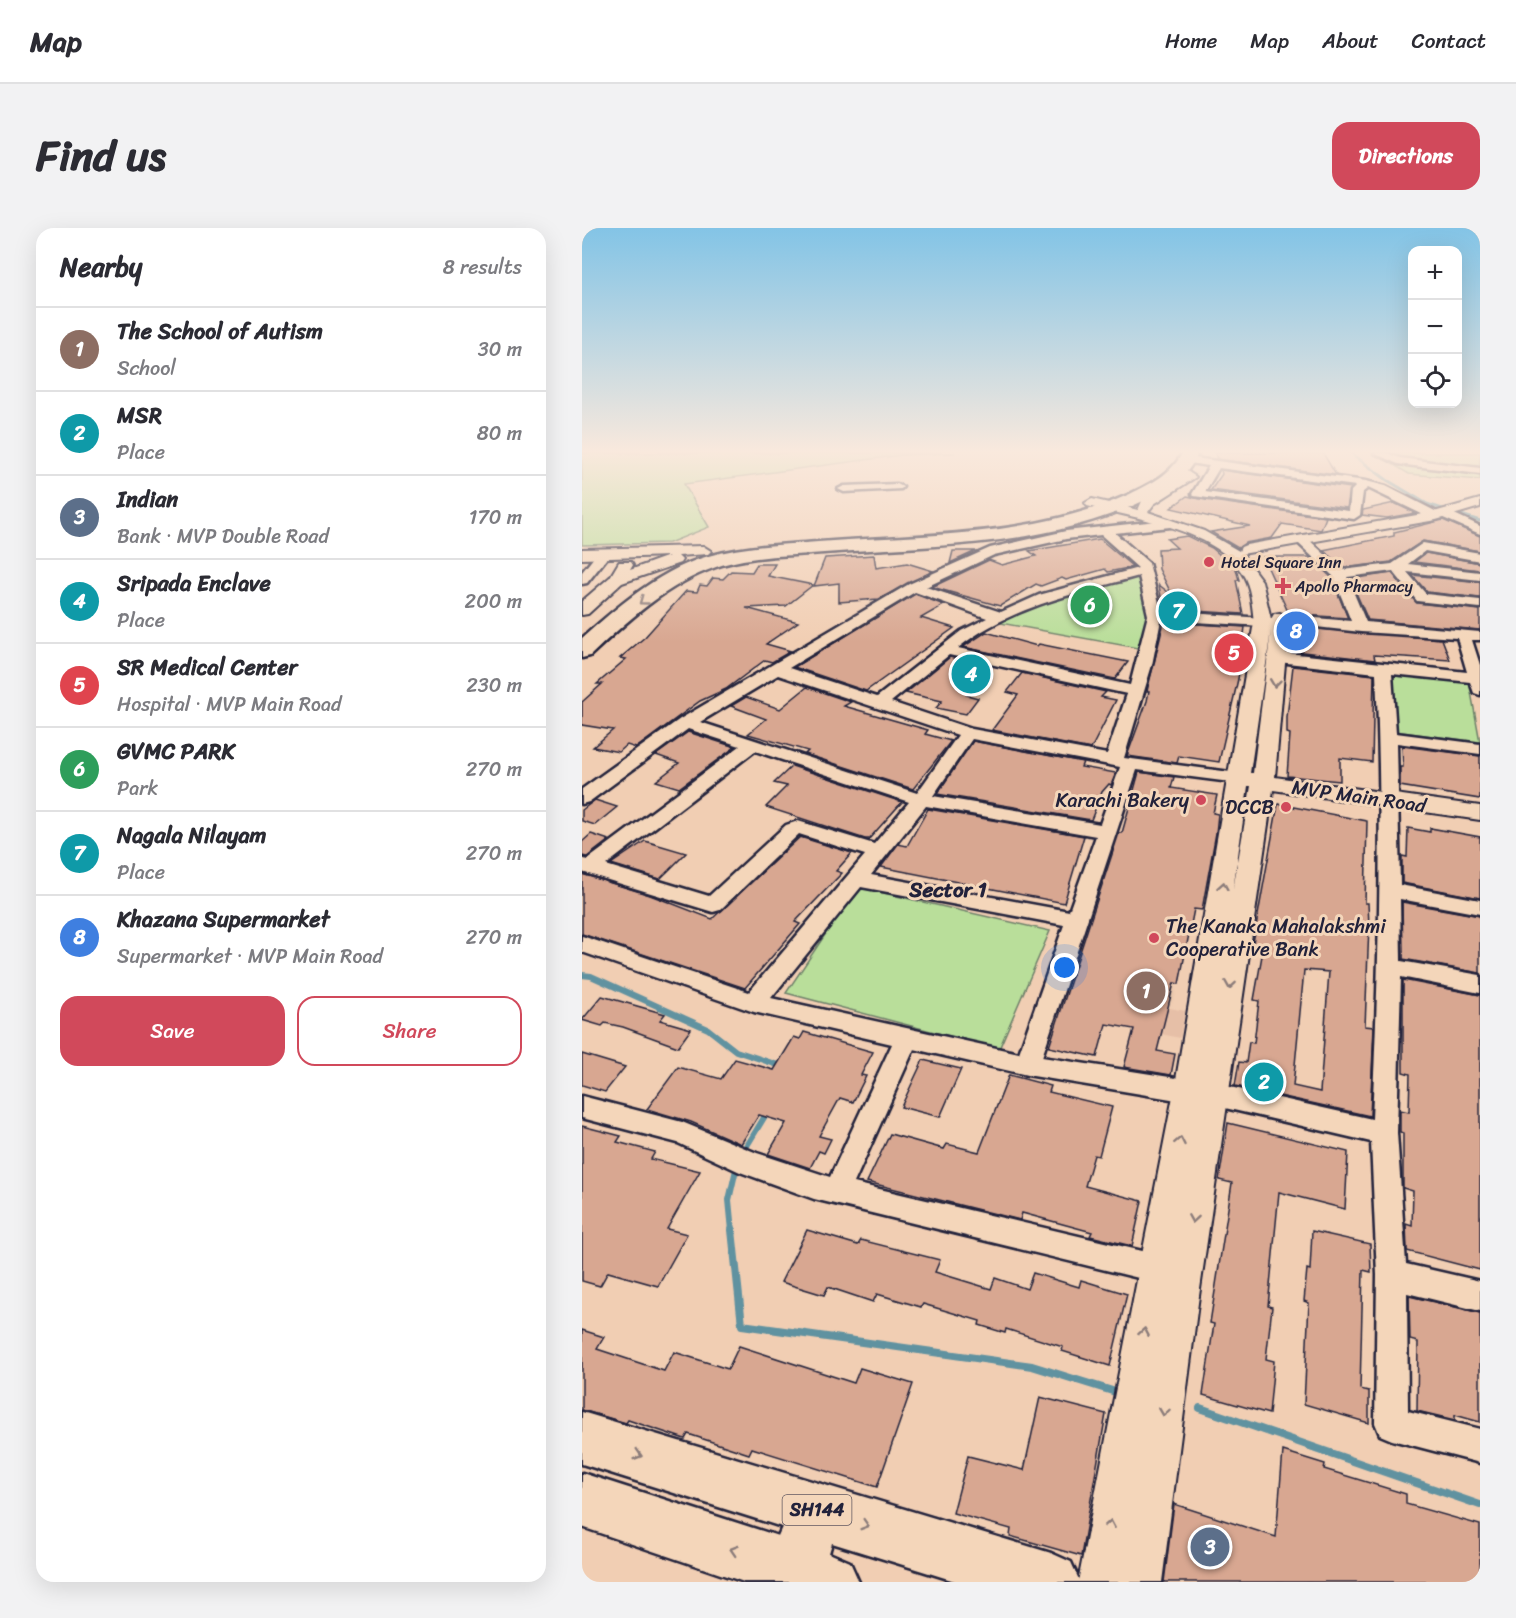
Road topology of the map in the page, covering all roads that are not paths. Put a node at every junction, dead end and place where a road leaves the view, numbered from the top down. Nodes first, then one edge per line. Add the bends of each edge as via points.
1 (1071, 516) edge
2 (1097, 516) edge
3 (1110, 516) edge
4 (1124, 516) edge
5 (1140, 516) edge
6 (1143, 516) edge
7 (1427, 516) edge
8 (1455, 516) edge
9 (1480, 530) edge
10 (1303, 541) junction
11 (1245, 550) junction
12 (703, 551) junction
13 (632, 553) junction
14 (582, 554) edge
15 (604, 554) junction
16 (1480, 557) edge
17 (1396, 567) junction
18 (1145, 570) junction
19 (1338, 574) junction
20 (1480, 576) edge
21 (582, 580) edge
22 (616, 580) junction
23 (914, 587) junction
24 (1422, 598) junction
25 (1480, 604) edge
26 (582, 610) edge
27 (1155, 615) junction
28 (1003, 616) junction
29 (1272, 620) junction
30 (582, 625) edge
31 (1361, 628) junction
32 (1433, 632) junction
33 (1463, 634) junction
34 (1480, 636) edge
35 (946, 650) junction
36 (582, 651) edge
37 (1278, 657) junction
38 (776, 669) junction
39 (1384, 669) junction
40 (1478, 684) edge
41 (1136, 691) junction
42 (880, 704) junction
43 (686, 723) junction
44 (968, 733) junction
45 (1388, 737) junction
46 (753, 745) junction
47 (1480, 749) edge
48 (1122, 762) junction
49 (1251, 780) junction
50 (582, 798) edge
51 (921, 800) junction
52 (1386, 800) junction
53 (1480, 813) edge
54 (1105, 831) junction
55 (878, 852) junction
56 (586, 866) edge
57 (856, 879) junction
58 (1389, 890) junction
59 (1480, 907) edge
60 (1076, 920) junction
61 (582, 944) edge
62 (1390, 967) junction
63 (1480, 984) edge
64 (754, 1003) junction
65 (908, 1038) junction
66 (1028, 1065) junction
67 (1201, 1092) junction
68 (582, 1107) edge
69 (1384, 1133) junction
70 (837, 1191) junction
71 (1155, 1268) junction
72 (1392, 1275) junction
73 (1480, 1296) edge
74 (582, 1438) edge
75 (1480, 1446) edge
76 (582, 1500) edge
77 (816, 1510) junction
78 (812, 1576) edge
79 (1051, 1582) edge
80 (1100, 1582) edge
81 (1140, 1582) edge

1 - 12 main road via 775,540
2 -> 36 main road via 1012,532 729,557 678,576
3 - 23 street via 1066,535 990,552
4 - 18 street
5 - 29 street via 1200,533 1237,556 1254,579
6 - 11 street via 1212,533
7 - 10 street
8 - 9 street
10 - 11 street
10 - 19 street
11 - 29 street via 1266,578
12 - 13 street
12 - 22 street
12 - 30 main road via 670,566
13 - 15 street
13 - 22 street
14 - 15 street
15 - 21 street
16 - 17 street via 1423,547
17 - 19 street
17 - 20 street
17 - 24 street
18 - 27 street
18 - 28 street via 1044,597
19 - 31 street
22 - 26 street
23 - 28 street via 993,616
23 - 38 street
24 - 25 street
24 - 32 street
27 - 29 street
27 - 41 street
28 - 35 street via 966,634
29 - 31 street
29 - 37 street
29 - 49 street
31 - 32 street
32 - 33 street
33 - 34 street
33 - 40 street
35 - 41 street
35 - 42 street
37 - 39 street
37 -> 49 street
38 - 42 street
38 - 43 street
39 - 40 street
39 - 45 street
41 - 48 street
42 - 44 street
43 - 46 street
43 - 50 street
44 - 48 street
44 - 51 street
45 - 47 street
45 - 52 street
46 - 51 street
46 - 56 street
48 - 49 street
48 - 54 street
49 - 52 street, MVP Main Road
49 - 67 street
51 - 54 street
51 - 55 street
52 - 53 street, MVP Main Road
52 - 58 street
54 - 60 street
55 - 56 street via 798,827 713,905
55 - 57 street
57 - 60 street
57 - 64 street
58 - 59 street
58 - 62 street
60 - 66 street
61 - 64 street
62 - 63 street
62 - 69 street
64 - 65 street
65 - 66 street
65 - 70 street
66 - 67 street
67 - 69 street
71 -> 67 street
67 -> 81 street
68 - 70 street via 682,1133
69 - 72 street
70 - 71 street
80 -> 71 street
72 - 73 street
72 - 75 street via 1392,1423
74 -> 77 main road, SH144
78 -> 76 main road
77 - 78 main road
77 -> 79 main road, SH144

